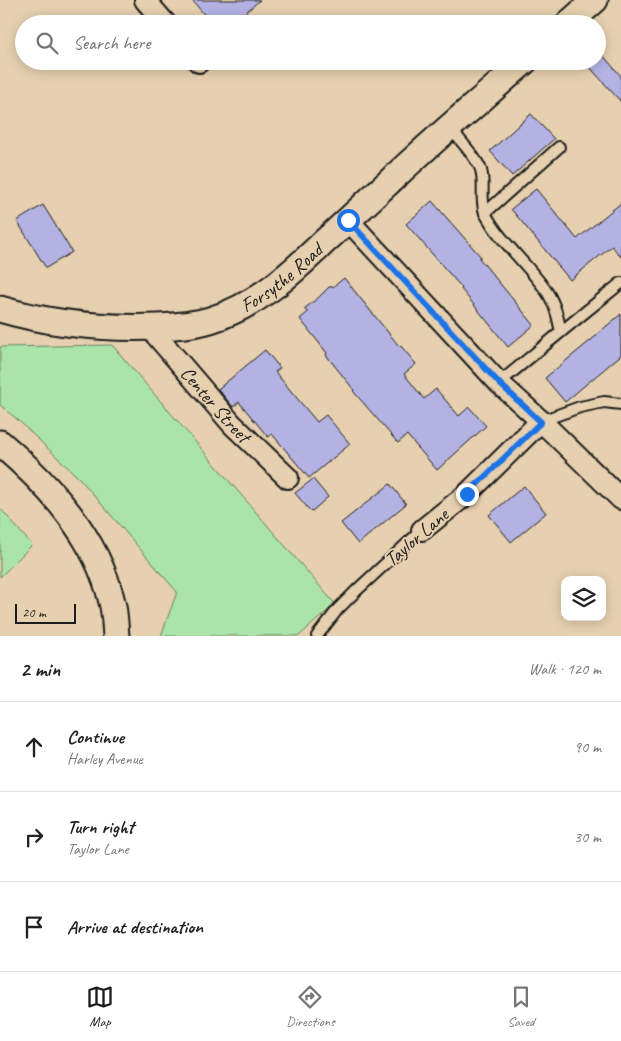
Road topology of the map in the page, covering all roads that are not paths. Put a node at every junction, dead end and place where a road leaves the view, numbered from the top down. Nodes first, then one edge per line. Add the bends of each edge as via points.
1 (145, 0) edge
2 (595, 0) edge
3 (158, 15) edge
4 (578, 15) edge
5 (515, 70) edge
6 (450, 128) junction
7 (559, 147) dead end
8 (484, 213) junction
9 (348, 220) junction
10 (621, 284) edge
11 (0, 309) edge
12 (149, 327) junction
13 (560, 332) junction
14 (499, 383) junction
15 (621, 404) edge
16 (541, 422) junction
17 (0, 442) edge
18 (288, 478) dead end
19 (621, 499) edge
20 (422, 530) joint
21 (116, 636) edge
22 (317, 636) edge

1 - 3 street
2 - 4 street
5 - 6 street, Forsythe Road
6 - 8 lane via 481,169
6 - 9 street, Forsythe Road
7 - 8 lane
8 - 13 lane via 547,292 554,305
9 - 12 street, Forsythe Road via 276,285 242,307 191,325
9 - 14 street
10 - 13 lane
11 - 12 street, Forsythe Road via 64,322
12 - 18 street, Center Street via 232,424
13 - 14 lane
14 - 16 street
15 - 16 lane via 604,402 580,407
16 - 19 street
16 - 20 street, Taylor Lane via 467,494
17 - 21 street via 57,499 90,545 109,589
20 - 22 lane, Taylor Lane via 338,609

